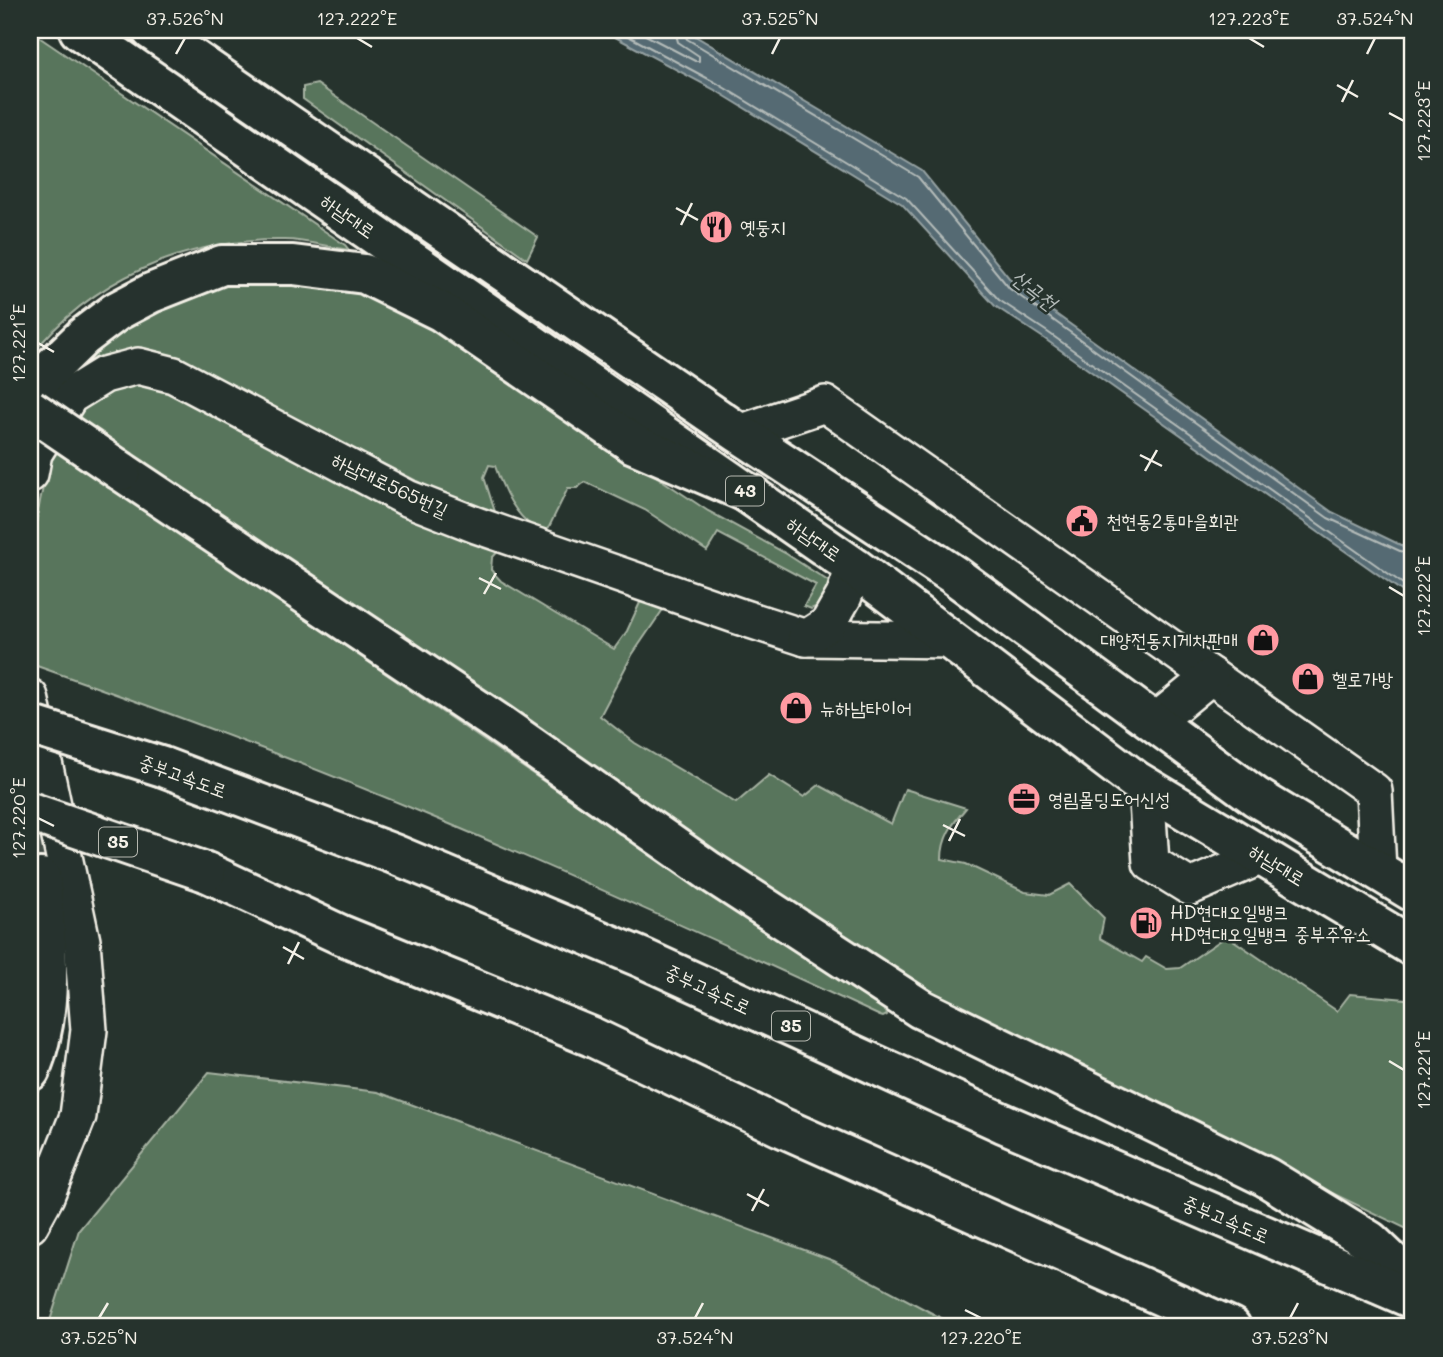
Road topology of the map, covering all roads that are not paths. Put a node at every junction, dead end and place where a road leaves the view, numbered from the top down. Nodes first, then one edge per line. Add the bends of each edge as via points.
1 (79, 30) edge
2 (151, 30) edge
3 (30, 397) edge
4 (30, 409) edge
5 (739, 433) junction
6 (30, 474) edge
7 (751, 494) junction
8 (854, 568) junction
9 (806, 638) junction
10 (951, 640) junction
11 (1211, 676) junction
12 (30, 697) edge
13 (1155, 722) junction
14 (30, 725) edge
15 (1146, 786) junction
16 (30, 812) edge
17 (1262, 856) junction
18 (1378, 870) junction
19 (41, 878) tunnel mouth
20 (1413, 892) edge
21 (1413, 947) edge
22 (30, 1071) edge
23 (30, 1225) edge
24 (1413, 1282) edge
25 (1413, 1299) edge
26 (1231, 1327) edge

1 - 7 main road, 하남대로 / 43
2 - 5 main road, 43
3 - 7 main road via 44,375 117,311 222,265 293,265 365,274 442,312 634,444
4 - 24 main road, bridge via 498,723 709,871 921,1009 1266,1177 1370,1241
5 - 11 street via 825,404
5 - 13 main road, 43 via 954,575
6 - 9 street, 하남대로565번길 via 34,453 70,396 104,374 138,366 174,375 407,498
7 - 8 main road, 하남대로 / 43
8 - 9 street via 828,624
8 - 10 main road, 하남대로 / 43
9 - 10 street, 하남대로565번길
10 - 15 main road, 하남대로 / 43
11 - 13 street
11 - 18 street via 1374,791
12 - 23 street via 82,941 89,1030 78,1116 47,1196
13 - 18 main road, 43 via 1256,797
14 - 25 main road, 중부고속도로 / 35, bridge via 163,767 394,853 642,958 1003,1124
15 - 17 main road, 하남대로 / 43
15 - 17 street via 1151,863 1190,887
16 - 26 main road, 35, bridge via 206,872 339,934 592,1037 781,1127
17 - 21 main road, 하남대로 / 43
18 - 20 main road, 43
19 - 22 main road via 49,978 41,1044

